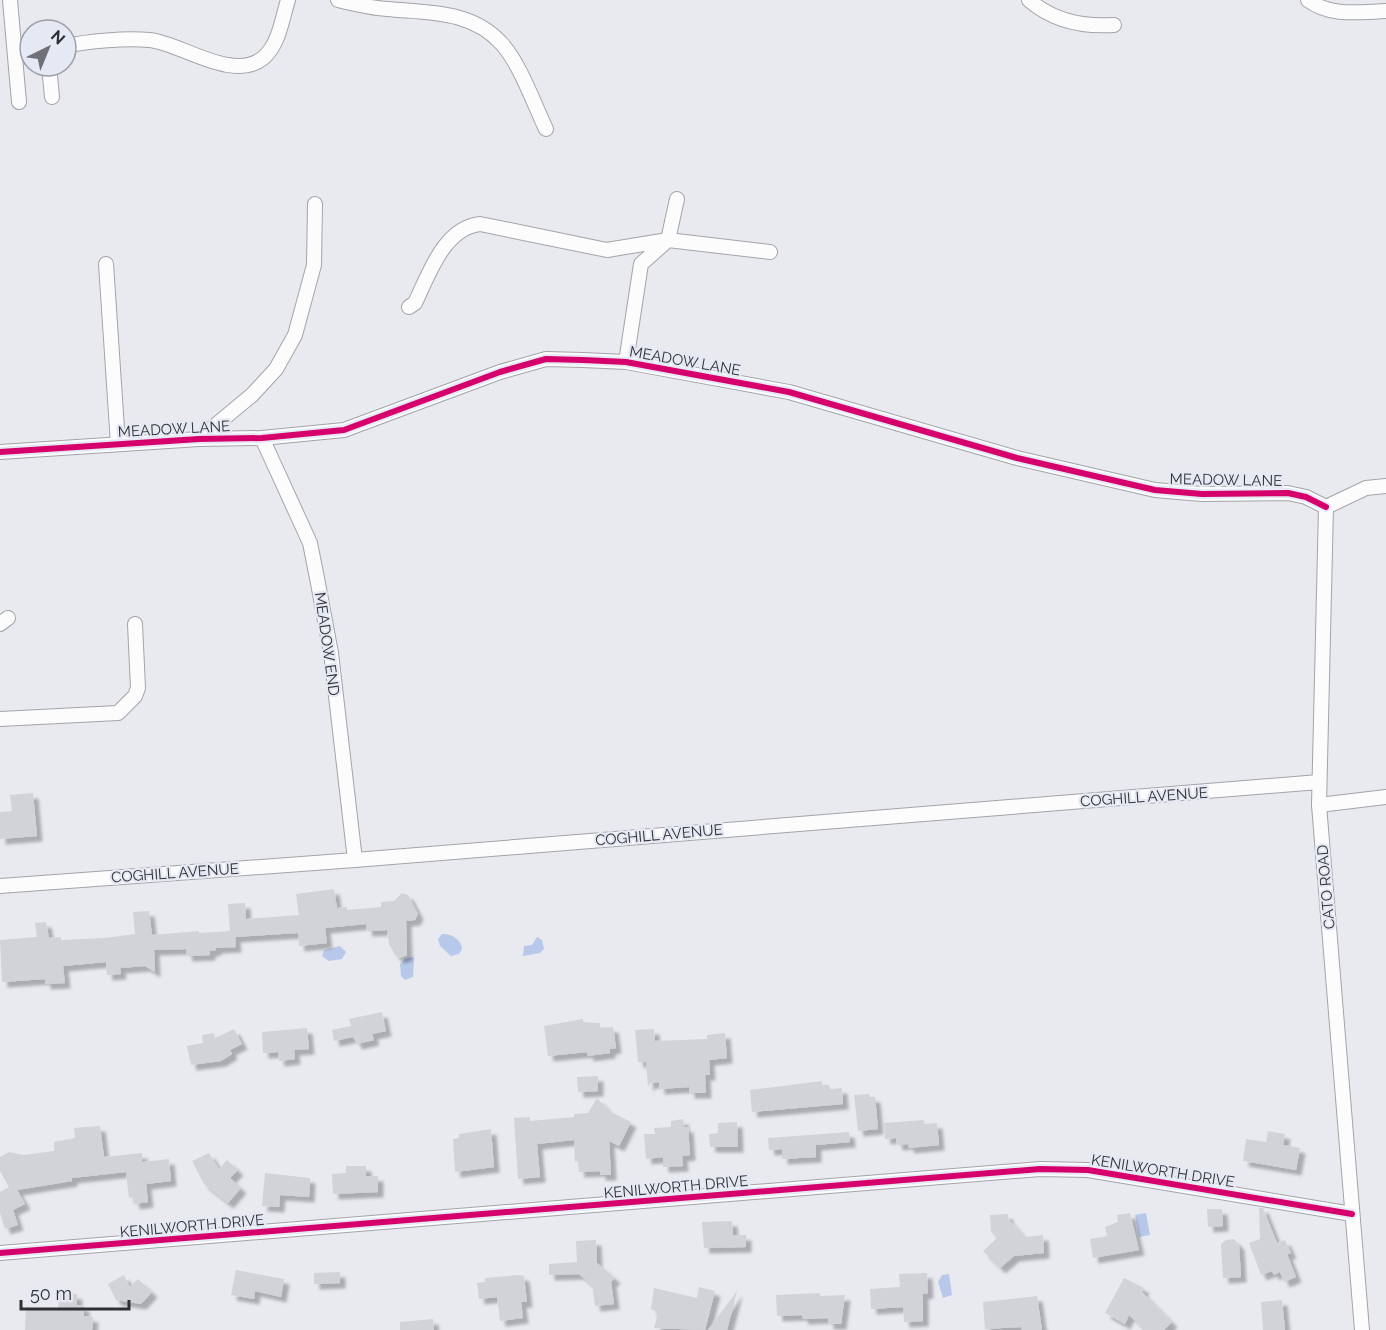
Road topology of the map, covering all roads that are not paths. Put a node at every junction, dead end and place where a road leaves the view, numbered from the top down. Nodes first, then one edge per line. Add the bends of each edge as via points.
1 (10, 0) edge
2 (288, 0) edge
3 (338, 0) edge
4 (1029, 0) edge
5 (1308, 0) edge
6 (1386, 11) edge
7 (1114, 25) dead end
8 (78, 45) edge
9 (50, 78) edge
10 (52, 97) dead end
11 (20, 102) dead end
12 (546, 129) dead end
13 (677, 198) dead end
14 (315, 204) dead end
15 (668, 240) junction
16 (770, 252) dead end
17 (106, 264) dead end
18 (409, 307) dead end
19 (626, 362) junction
20 (262, 438) junction
21 (199, 439) junction
22 (118, 444) junction
23 (0, 452) edge
24 (1386, 486) edge
25 (1326, 507) junction
26 (135, 624) dead end
27 (0, 719) edge
28 (1318, 782) junction
29 (1386, 797) edge
30 (1319, 805) junction
31 (355, 860) junction
32 (0, 886) edge
33 (1352, 1214) junction
34 (0, 1253) edge
35 (1362, 1330) edge

1 - 11 street
2 - 8 street via 271,51 261,61 220,64 150,40
3 - 12 street via 386,9 435,11 488,31 503,45
4 - 7 street via 1064,20 1088,27
5 - 6 street via 1339,12
9 - 10 street
13 - 15 street
14 - 21 street via 314,265 295,335 276,369 252,395
15 - 16 street
15 - 18 street via 607,250 480,224 467,225 441,251 415,303
15 - 19 street via 641,264
17 - 22 street
19 - 20 street, MEADOW LANE via 546,359 344,430
19 - 25 street, MEADOW LANE via 789,392 1017,458 1155,490 1288,494
20 - 21 street, MEADOW LANE
20 - 31 street, MEADOW END via 310,543 331,653
21 - 22 street, MEADOW LANE
22 - 23 street, MEADOW LANE
24 - 25 street via 1366,488
25 - 28 street, CATO ROAD
26 - 27 street via 138,688 118,712
28 - 30 street, CATO ROAD
28 - 31 street, COGHILL AVENUE
29 - 30 street
30 - 33 street, CATO ROAD
31 - 32 street, COGHILL AVENUE
33 - 34 street, KENILWORTH DRIVE via 1088,1170 1048,1169
33 - 35 street, CATO ROAD

